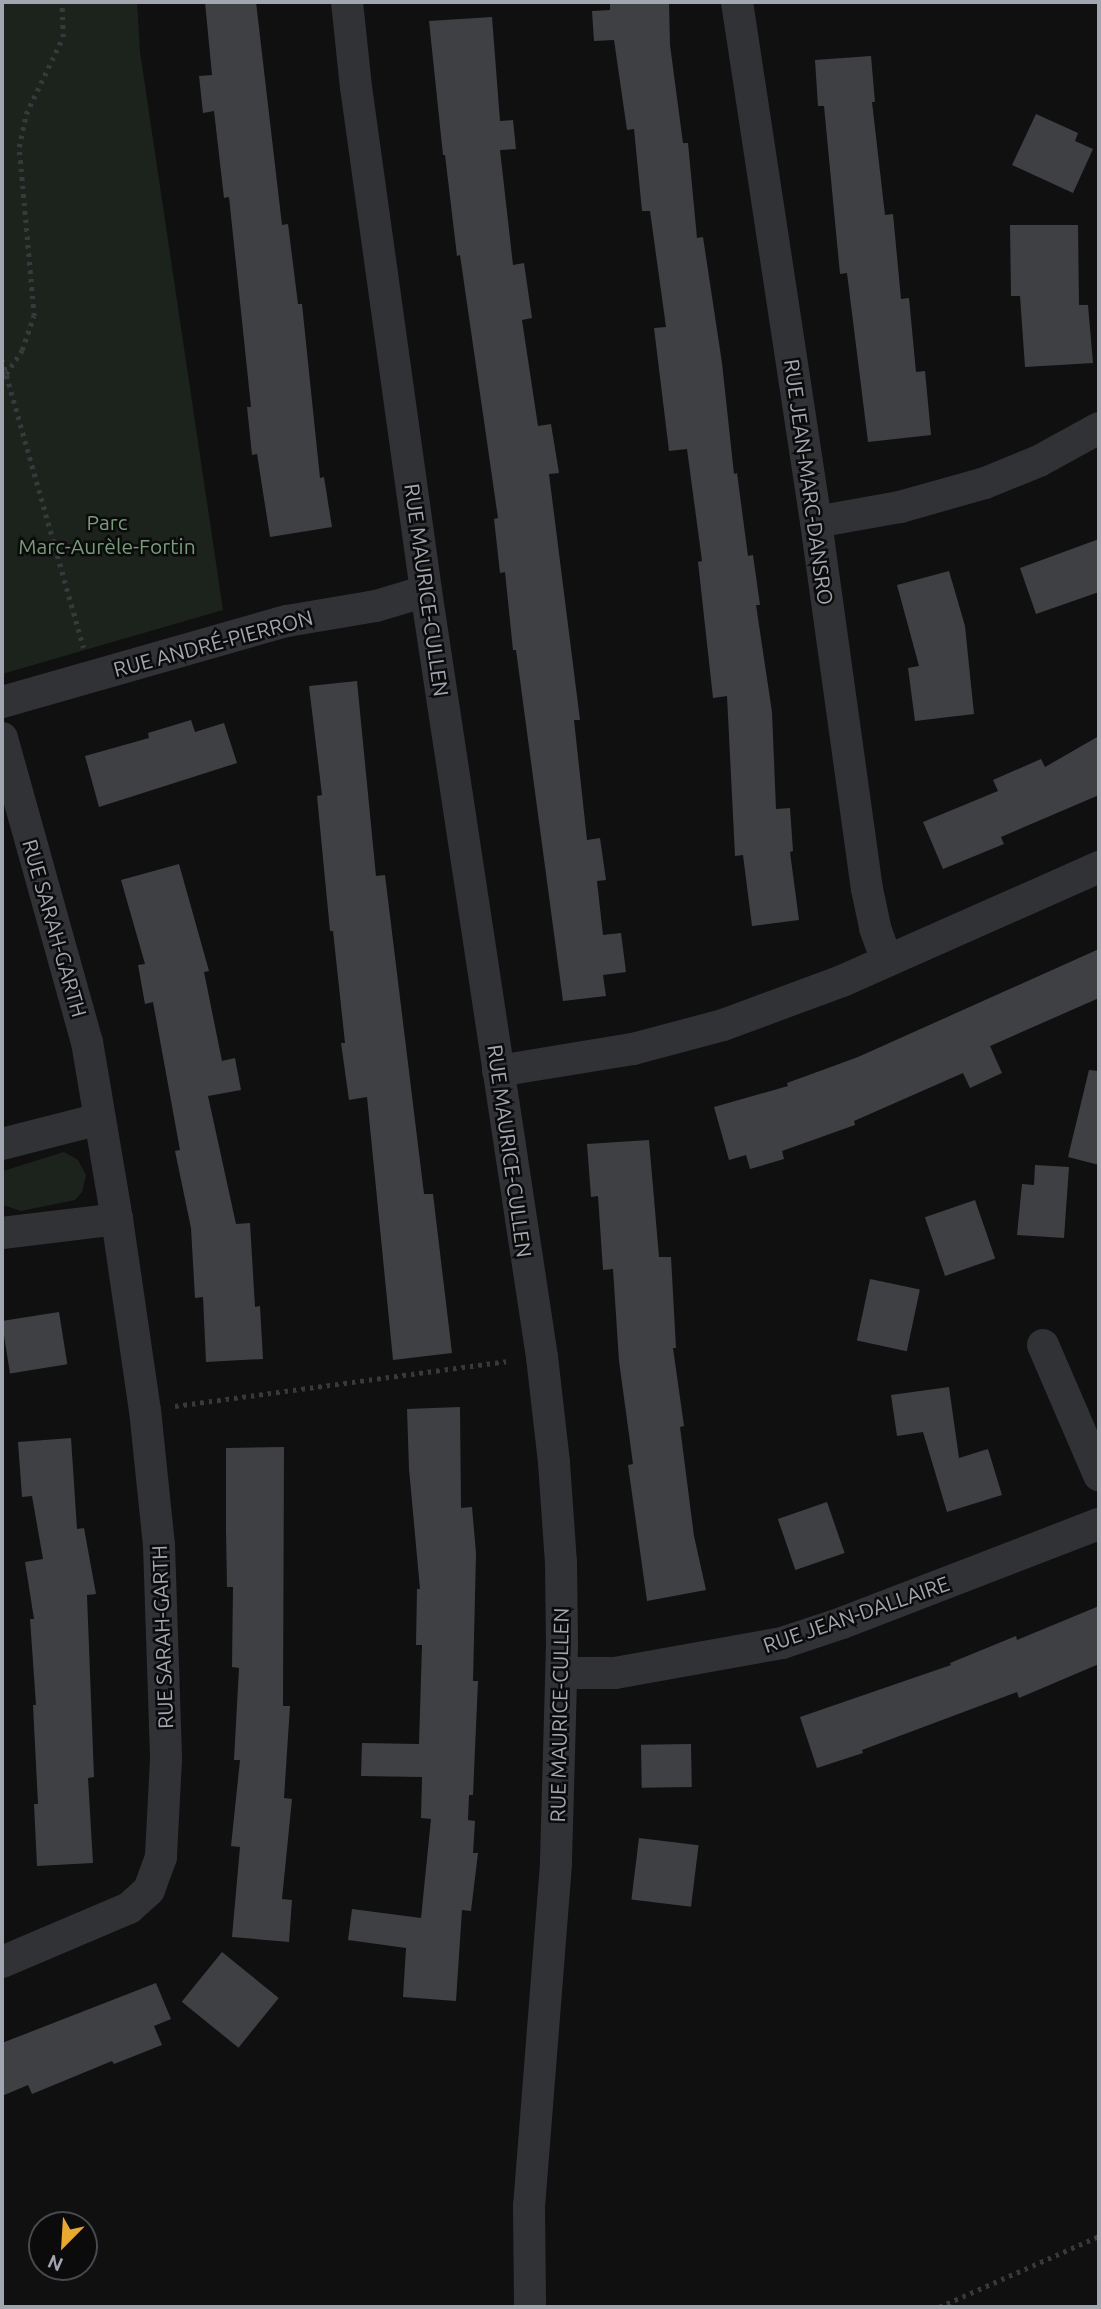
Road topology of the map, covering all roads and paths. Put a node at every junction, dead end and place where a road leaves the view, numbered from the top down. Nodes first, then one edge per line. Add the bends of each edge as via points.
1 (62, 2) edge
2 (347, 2) edge
3 (737, 2) edge
4 (2, 359) edge
5 (4, 375) edge
6 (1099, 428) edge
7 (817, 522) junction
8 (426, 591) junction
9 (85, 650) dead end
10 (2, 702) edge
11 (2, 738) edge
12 (1099, 867) edge
13 (887, 961) junction
14 (498, 1071) junction
15 (100, 1119) junction
16 (2, 1144) edge
17 (117, 1219) junction
18 (2, 1233) edge
19 (1043, 1345) dead end
20 (506, 1362) dead end
21 (167, 1408) dead end
22 (1099, 1475) edge
23 (1099, 1524) edge
24 (562, 1673) junction
25 (2, 1962) edge
26 (1099, 2236) edge
27 (530, 2307) edge
28 (939, 2307) edge

1 - 5 path via 63,37 22,127 20,166 35,302 30,332
2 - 8 street, RUE MAURICE-CULLEN
3 - 7 street, RUE JEAN-MARC-DANSRO
4 - 5 path
5 - 9 path
6 - 7 street via 1039,461 985,483 900,507
7 - 13 street, RUE JEAN-MARC-DANSRO via 867,889
8 - 10 street, RUE ANDRÉ-PIERRON via 376,606 287,621
8 - 14 street, RUE MAURICE-CULLEN
11 - 15 street, RUE SARAH-GARTH via 87,1042
12 - 13 street
13 - 14 street via 781,1005 697,1033 633,1049
14 - 24 street, RUE MAURICE-CULLEN via 554,1463
15 - 16 street
15 - 17 street, RUE SARAH-GARTH
17 - 18 street
17 - 25 street, RUE SARAH-GARTH via 145,1410 163,1602 166,1760 161,1857 149,1890 129,1908
19 - 22 street
20 - 21 path
23 - 24 street, RUE JEAN-DALLAIRE via 782,1643 615,1673
24 - 27 street, RUE MAURICE-CULLEN via 556,1864 528,2237
26 - 28 path

